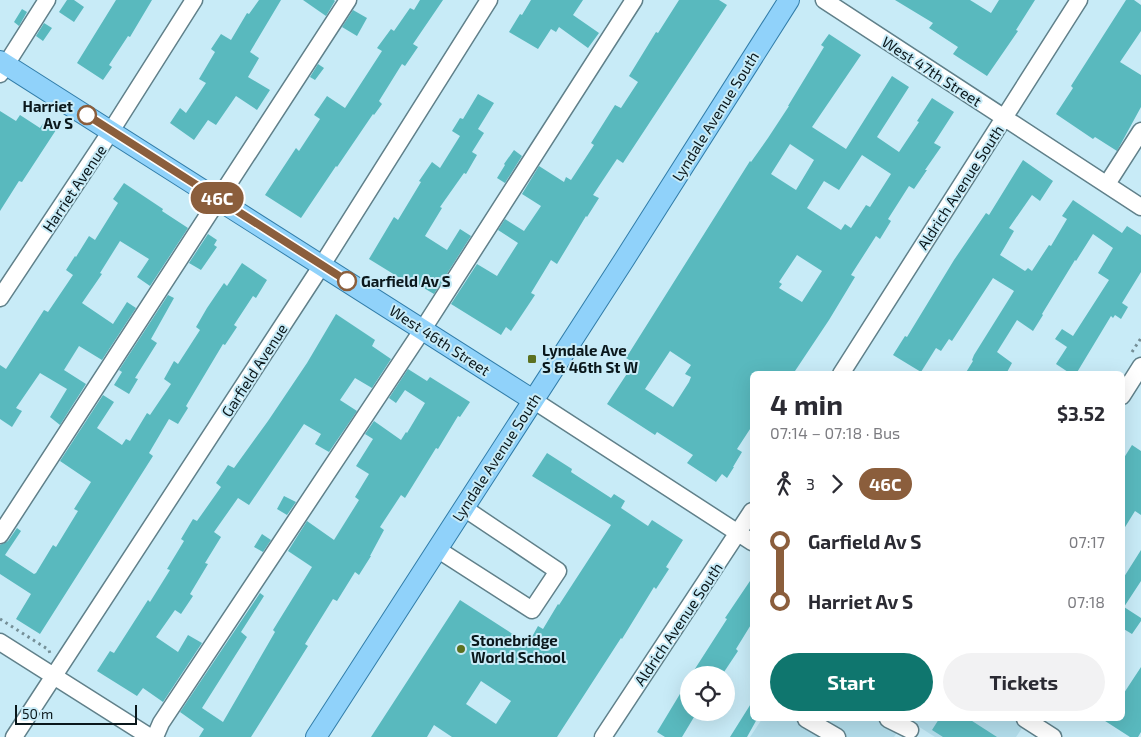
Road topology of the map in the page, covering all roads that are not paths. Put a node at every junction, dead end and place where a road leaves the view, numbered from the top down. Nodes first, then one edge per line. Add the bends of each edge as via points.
1 (47, 0) edge
2 (194, 0) edge
3 (348, 0) edge
4 (489, 0) edge
5 (634, 0) edge
6 (789, 0) edge
7 (824, 0) edge
8 (1080, 0) edge
9 (2, 66) edge
10 (1005, 118) junction
11 (111, 131) junction
12 (1141, 132) edge
13 (1107, 184) junction
14 (219, 199) junction
15 (1141, 207) edge
16 (322, 265) junction
17 (0, 298) edge
18 (423, 329) junction
19 (1141, 366) edge
20 (843, 371) edge
21 (1125, 391) edge
22 (533, 400) junction
23 (464, 508) junction
24 (750, 520) edge
25 (0, 535) edge
26 (746, 537) edge
27 (437, 549) junction
28 (0, 642) edge
29 (54, 676) junction
30 (809, 721) edge
31 (893, 721) edge
32 (1028, 721) edge
33 (911, 729) edge
34 (14, 737) edge
35 (150, 737) edge
36 (155, 737) edge
37 (316, 737) edge
38 (604, 737) edge
39 (837, 737) edge
40 (1053, 737) edge

1 - 9 street
2 - 11 street, Harriet Avenue
3 - 14 street
4 - 16 street, Garfield Avenue
5 - 18 street
6 - 22 main road, Lyndale Avenue South
7 - 10 street, West 47th Street
8 - 10 street, Aldrich Avenue South
9 - 11 main road, West 46th Street
10 - 13 street, West 47th Street
10 - 20 street, Aldrich Avenue South
11 - 14 main road, West 46th Street
11 - 17 street, Harriet Avenue
12 - 13 street
13 - 15 street, West 47th Street
14 - 16 main road, West 46th Street
14 - 25 street
16 - 18 main road, West 46th Street
16 - 29 street, Garfield Avenue
18 - 22 main road, West 46th Street
18 - 36 street via 161,723
19 - 21 street
22 - 23 main road, Lyndale Avenue South
22 - 26 street, West 46th Street
23 - 27 main road, Lyndale Avenue South
23 - 27 street via 558,571 532,610
24 - 26 street, Aldrich Avenue South
26 - 38 street, Aldrich Avenue South
27 - 37 main road, Lyndale Avenue South
28 - 29 street
29 - 34 street, Garfield Avenue
29 - 35 street
30 - 39 street
31 - 33 street
32 - 40 street

